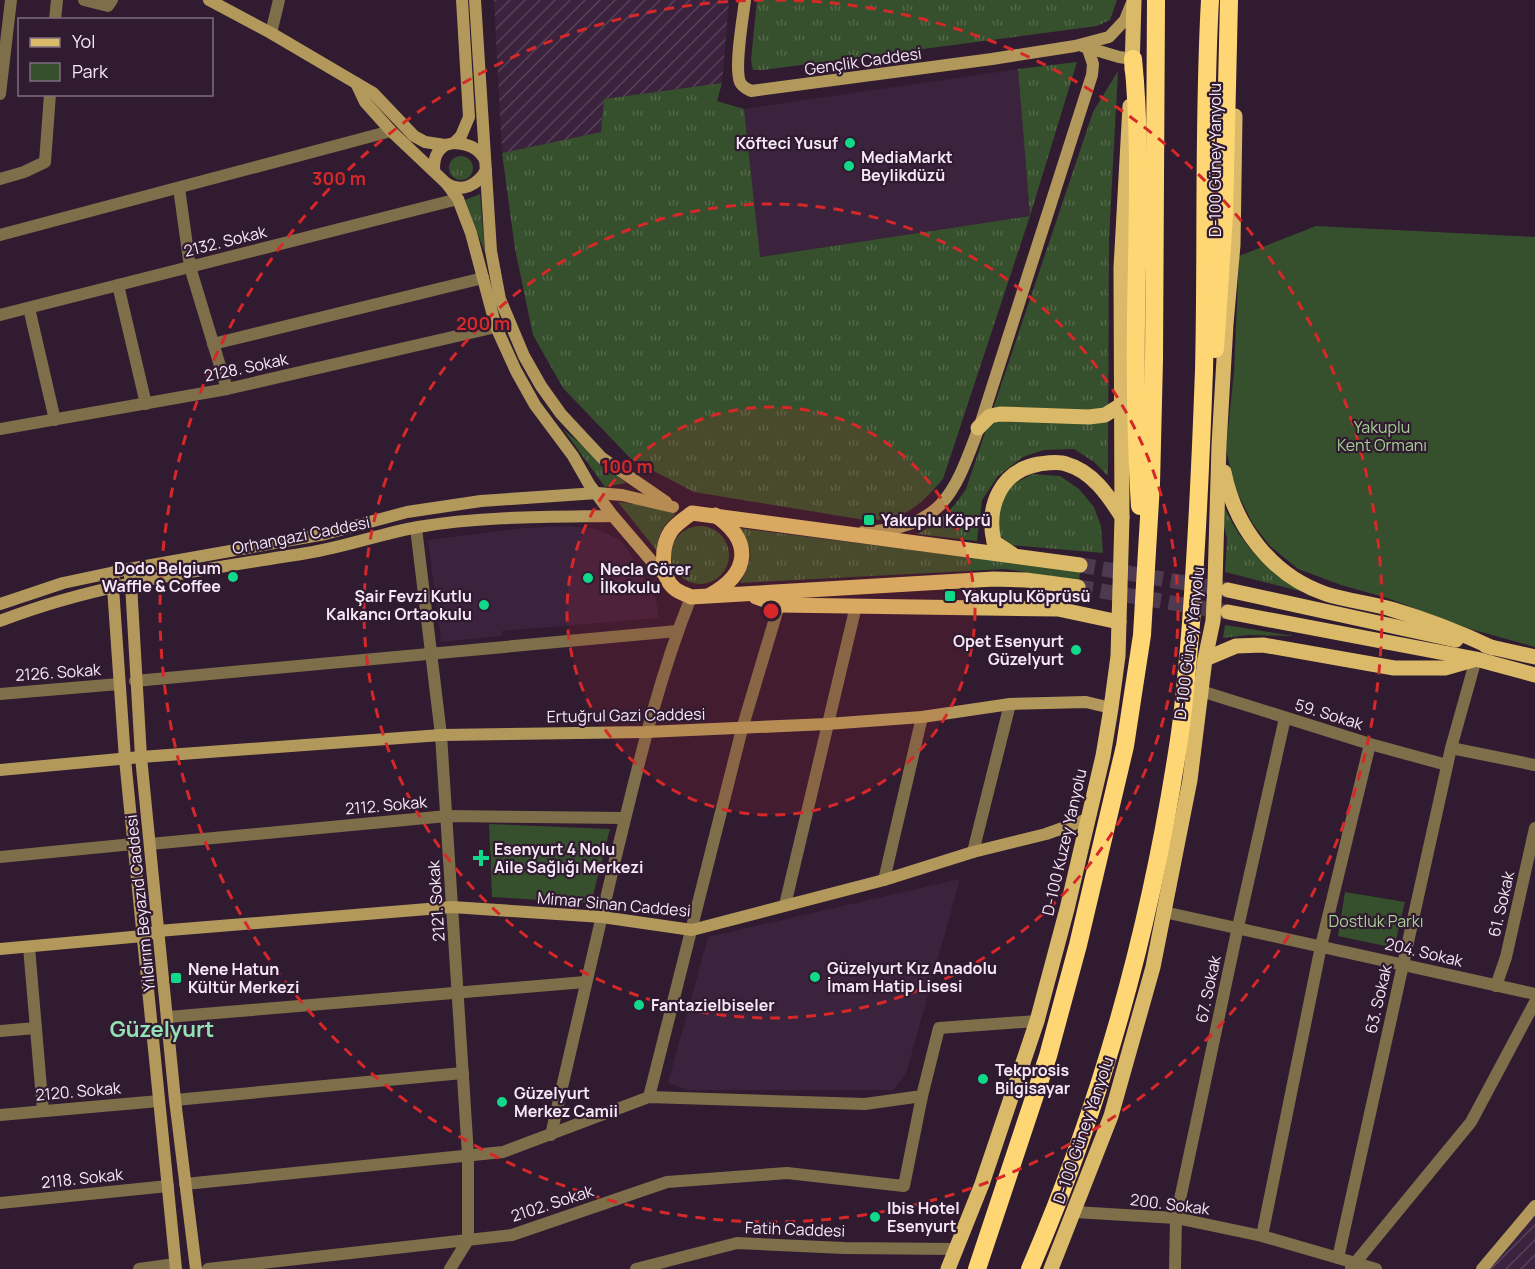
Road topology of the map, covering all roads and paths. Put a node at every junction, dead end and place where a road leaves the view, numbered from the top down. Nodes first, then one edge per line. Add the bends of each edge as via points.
1 (11, 0) edge
2 (57, 0) edge
3 (84, 0) edge
4 (112, 0) edge
5 (211, 0) edge
6 (279, 0) edge
7 (462, 0) edge
8 (475, 0) edge
9 (745, 0) edge
10 (1133, 0) edge
11 (1156, 0) edge
12 (1209, 0) edge
13 (1231, 0) edge
14 (56, 18) edge
15 (272, 33) junction
16 (1081, 46) junction
17 (1133, 59) junction
18 (356, 83) junction
19 (0, 94) edge
20 (50, 96) edge
21 (391, 131) junction
22 (450, 144) junction
23 (485, 166) junction
24 (434, 171) junction
25 (0, 179) edge
26 (447, 184) junction
27 (179, 188) junction
28 (458, 199) junction
29 (0, 235) edge
30 (190, 267) junction
31 (483, 278) junction
32 (118, 285) junction
33 (29, 308) junction
34 (0, 315) edge
35 (496, 327) junction
36 (213, 344) junction
37 (227, 389) junction
38 (146, 405) junction
39 (1121, 405) junction
40 (55, 420) junction
41 (978, 428) junction
42 (0, 429) edge
43 (1202, 431) junction
44 (1219, 445) junction
45 (597, 493) junction
46 (673, 507) junction
47 (692, 513) junction
48 (714, 514) junction
49 (613, 516) junction
50 (1122, 518) junction
51 (416, 528) junction
52 (843, 532) junction
53 (1017, 557) junction
54 (1080, 565) tunnel mouth
55 (129, 569) junction
56 (1146, 571) junction
57 (114, 572) junction
58 (666, 578) junction
59 (131, 584) junction
60 (1078, 587) tunnel mouth
61 (113, 588) junction
62 (1228, 590) tunnel mouth
63 (747, 594) junction
64 (707, 596) junction
65 (691, 597) junction
66 (0, 604) edge
67 (779, 605) junction
68 (856, 606) junction
69 (1228, 612) tunnel mouth
70 (0, 621) edge
71 (1119, 622) junction
72 (677, 631) junction
73 (1493, 648) junction
74 (432, 654) junction
75 (1535, 657) edge
76 (1205, 659) junction
77 (1476, 659) junction
78 (1535, 675) edge
79 (135, 681) junction
80 (119, 684) junction
81 (1201, 690) junction
82 (0, 694) edge
83 (1010, 704) junction
84 (1111, 708) junction
85 (922, 717) junction
86 (1285, 718) junction
87 (827, 724) junction
88 (742, 729) junction
89 (646, 732) junction
90 (441, 735) junction
91 (1370, 744) junction
92 (1451, 748) junction
93 (141, 757) junction
94 (124, 759) junction
95 (1447, 765) junction
96 (1535, 765) edge
97 (0, 770) edge
98 (447, 816) junction
99 (625, 818) junction
100 (1088, 819) junction
101 (1535, 828) edge
102 (133, 844) junction
103 (150, 844) junction
104 (973, 852) junction
105 (0, 857) edge
106 (884, 880) junction
107 (785, 905) junction
108 (452, 907) junction
109 (1164, 912) junction
110 (602, 917) junction
111 (1238, 927) junction
112 (692, 930) junction
113 (158, 932) junction
114 (143, 936) junction
115 (1321, 946) junction
116 (29, 947) junction
117 (0, 949) edge
118 (1403, 965) junction
119 (585, 982) junction
120 (1496, 986) junction
121 (458, 993) junction
122 (1535, 994) edge
123 (1535, 1002) edge
124 (168, 1017) junction
125 (1037, 1021) junction
126 (36, 1028) junction
127 (0, 1031) edge
128 (463, 1072) junction
129 (922, 1096) junction
130 (650, 1097) junction
131 (175, 1100) junction
132 (159, 1101) junction
133 (43, 1111) junction
134 (0, 1115) edge
135 (551, 1135) junction
136 (468, 1155) junction
137 (185, 1184) junction
138 (168, 1186) junction
139 (0, 1203) edge
140 (1535, 1206) edge
141 (1074, 1212) junction
142 (1176, 1218) junction
143 (1262, 1236) junction
144 (468, 1240) junction
145 (955, 1249) junction
146 (1338, 1258) junction
147 (1353, 1266) edge
148 (176, 1267) edge
149 (139, 1269) edge
150 (196, 1269) edge
151 (208, 1269) edge
152 (450, 1269) edge
153 (636, 1269) edge
154 (948, 1269) edge
155 (977, 1269) edge
156 (1030, 1269) edge
157 (1051, 1269) edge
158 (1175, 1269) edge
159 (1376, 1269) edge
160 (1482, 1269) edge

1 - 19 street
2 - 14 street
3 - 4 street via 108,6
5 - 15 main road
6 - 15 street
7 - 22 main road via 469,117 461,136
8 - 23 main road
9 - 16 main road, Gençlik Caddesi via 739,82 751,91
10 - 16 main road via 1119,29
10 - 17 main road
11 - 56 highway via 1154,360
12 - 43 highway
13 - 43 highway via 1219,298 1210,399
13 - 44 main road, D-100 Güney Yanyolu via 1233,245
15 - 18 main road
16 - 17 main road
16 - 41 main road via 1093,64 1092,75
17 - 39 main road, D-100 Kuzey Yanyolu via 1122,220
17 - 56 highway via 1139,176 1138,456
18 - 21 main road via 365,102
18 - 22 main road via 373,93 414,136 425,142
20 - 25 street via 45,162
21 - 24 main road
21 - 27 street
22 - 23 main road via 472,146 482,154
22 - 24 main road via 440,149
23 - 26 main road via 483,175 472,185 457,188
23 - 46 main road via 491,251 500,299 524,356 561,414 602,458
24 - 26 main road
26 - 28 main road
27 - 29 street
27 - 30 street
28 - 30 street, 2132. Sokak
28 - 31 main road
30 - 32 street, 2132. Sokak
30 - 36 street
31 - 35 main road
31 - 36 street
32 - 33 street, 2132. Sokak
32 - 38 street
33 - 34 street, 2132. Sokak
33 - 40 street
35 - 37 street, 2128. Sokak
35 - 45 main road via 535,405
36 - 37 street
37 - 38 street, 2128. Sokak
38 - 40 street, 2128. Sokak
39 - 41 main road via 1105,415 1089,417 1000,414 990,416
39 - 50 main road, D-100 Kuzey Yanyolu
40 - 42 street, 2128. Sokak
41 - 52 main road via 963,470 933,513 902,527
43 - 156 highway via 1180,730 1146,913 1104,1073 1068,1178
44 - 73 main road via 1230,494 1243,525 1256,544 1292,576 1326,594 1414,616
44 - 76 main road, D-100 Güney Yanyolu via 1215,593
45 - 46 main road
45 - 49 main road
45 - 55 main road via 443,506 325,534
46 - 47 main road
47 - 48 main road
47 - 58 main road via 671,531 665,543
48 - 52 main road
48 - 64 main road via 737,535 742,560 730,582
49 - 51 main road, Orhangazi Caddesi via 456,522
49 - 58 main road
50 - 53 main road via 1103,489 1082,471 1065,463 1031,466 1000,488 992,508 994,542
50 - 71 main road, D-100 Kuzey Yanyolu
51 - 59 main road, Orhangazi Caddesi via 319,551
51 - 74 street, 2121. Sokak
52 - 53 main road
53 - 54 main road
55 - 57 main road
55 - 59 main road, Yıldırım Beyazıd Caddesi
56 - 155 highway via 1142,635 1125,746 1078,945 1048,1056
57 - 61 main road, Yıldırım Beyazıd Caddesi
57 - 66 main road via 63,583
58 - 65 main road via 674,588
59 - 61 main road, Orhangazi Caddesi
59 - 79 main road, Yıldırım Beyazıd Caddesi
60 - 63 main road via 994,579
61 - 70 main road, Orhangazi Caddesi
61 - 80 main road, Yıldırım Beyazıd Caddesi
62 - 73 main road
63 - 64 main road
63 - 67 main road
64 - 65 main road
65 - 72 street
67 - 68 main road
67 - 88 street
68 - 71 main road via 1058,609
68 - 87 street
69 - 77 main road
71 - 84 main road, D-100 Kuzey Yanyolu
72 - 74 street
72 - 89 street
73 - 75 main road
74 - 79 street
74 - 90 street, 2121. Sokak
76 - 77 main road via 1236,646 1263,645 1394,668 1445,668
76 - 81 main road, D-100 Güney Yanyolu
77 - 78 main road
77 - 92 street, 63. Sokak
79 - 80 main road
79 - 93 main road, Yıldırım Beyazıd Caddesi
80 - 82 street, 2126. Sokak
80 - 94 main road, Yıldırım Beyazıd Caddesi
81 - 86 street, 59. Sokak
81 - 109 main road, D-100 Güney Yanyolu via 1190,780
83 - 84 main road, Ertuğrul Gazi Caddesi via 1086,702
83 - 85 main road, Ertuğrul Gazi Caddesi
83 - 104 street
84 - 100 main road, D-100 Kuzey Yanyolu
85 - 87 main road, Ertuğrul Gazi Caddesi
85 - 106 street
86 - 91 street, 59. Sokak
86 - 111 street, 67. Sokak
87 - 88 main road, Ertuğrul Gazi Caddesi
87 - 107 street
88 - 89 main road, Ertuğrul Gazi Caddesi
88 - 112 street
89 - 90 main road, Ertuğrul Gazi Caddesi
89 - 99 street
90 - 93 main road, Ertuğrul Gazi Caddesi
90 - 98 street, 2121. Sokak
91 - 95 street, 59. Sokak
91 - 115 street
92 - 95 street, 63. Sokak
92 - 96 street
93 - 94 main road, Ertuğrul Gazi Caddesi
93 - 103 main road, Yıldırım Beyazıd Caddesi
94 - 97 main road
94 - 102 main road, Yıldırım Beyazıd Caddesi
95 - 118 street, 63. Sokak
98 - 99 street, 2112. Sokak
98 - 103 street, 2112. Sokak
98 - 108 street, 2121. Sokak
99 - 110 street
100 - 104 main road, Mimar Sinan Caddesi
100 - 125 main road, D-100 Kuzey Yanyolu
101 - 120 street, 61. Sokak
102 - 103 main road
102 - 105 street
102 - 114 main road, Yıldırım Beyazıd Caddesi
103 - 113 main road, Yıldırım Beyazıd Caddesi
104 - 106 main road, Mimar Sinan Caddesi
106 - 107 main road, Mimar Sinan Caddesi
107 - 112 main road, Mimar Sinan Caddesi
108 - 110 main road, Mimar Sinan Caddesi
108 - 113 main road, Mimar Sinan Caddesi
108 - 121 street, 2121. Sokak
109 - 111 street, 204. Sokak
109 - 141 main road, D-100 Güney Yanyolu via 1111,1116
110 - 112 main road, Mimar Sinan Caddesi
110 - 119 street
111 - 115 street, 204. Sokak
111 - 142 street, 67. Sokak
112 - 130 street
113 - 114 main road, Mimar Sinan Caddesi
113 - 124 main road, Yıldırım Beyazıd Caddesi
114 - 116 main road
114 - 132 main road, Yıldırım Beyazıd Caddesi
115 - 118 street, 204. Sokak
115 - 143 street
116 - 117 main road
116 - 126 street
118 - 120 street, 204. Sokak
118 - 146 street, 63. Sokak
119 - 121 street
119 - 135 street
120 - 122 street, 204. Sokak
121 - 124 street
121 - 128 street, 2121. Sokak
123 - 147 street via 1472,1122
124 - 131 main road, Yıldırım Beyazıd Caddesi
125 - 129 street via 939,1028
125 - 145 main road, D-100 Kuzey Yanyolu via 982,1184
126 - 127 street
126 - 133 street
128 - 131 street
128 - 136 street, 2121. Sokak
129 - 130 street via 864,1104
129 - 144 street, 2102. Sokak via 904,1186 787,1173 667,1182 512,1235
130 - 135 street
131 - 132 main road
131 - 137 main road, Yıldırım Beyazıd Caddesi
132 - 133 street, 2120. Sokak
132 - 138 main road, Yıldırım Beyazıd Caddesi
133 - 134 street, 2120. Sokak
135 - 136 street via 502,1152
136 - 137 street
136 - 144 street, 2121. Sokak
137 - 150 main road, Yıldırım Beyazıd Caddesi
138 - 139 street, 2118. Sokak
138 - 148 main road, Yıldırım Beyazıd Caddesi
140 - 160 main road
141 - 142 street, 200. Sokak
141 - 157 main road, D-100 Güney Yanyolu
142 - 143 street, 200. Sokak
142 - 158 street, 67. Sokak
143 - 146 street, 200. Sokak
144 - 151 street, 2102. Sokak
144 - 152 street
145 - 153 street, Fatih Caddesi via 737,1243
145 - 154 main road, D-100 Kuzey Yanyolu
146 - 147 street, 200. Sokak
147 - 159 street, 200. Sokak
148 - 149 street

